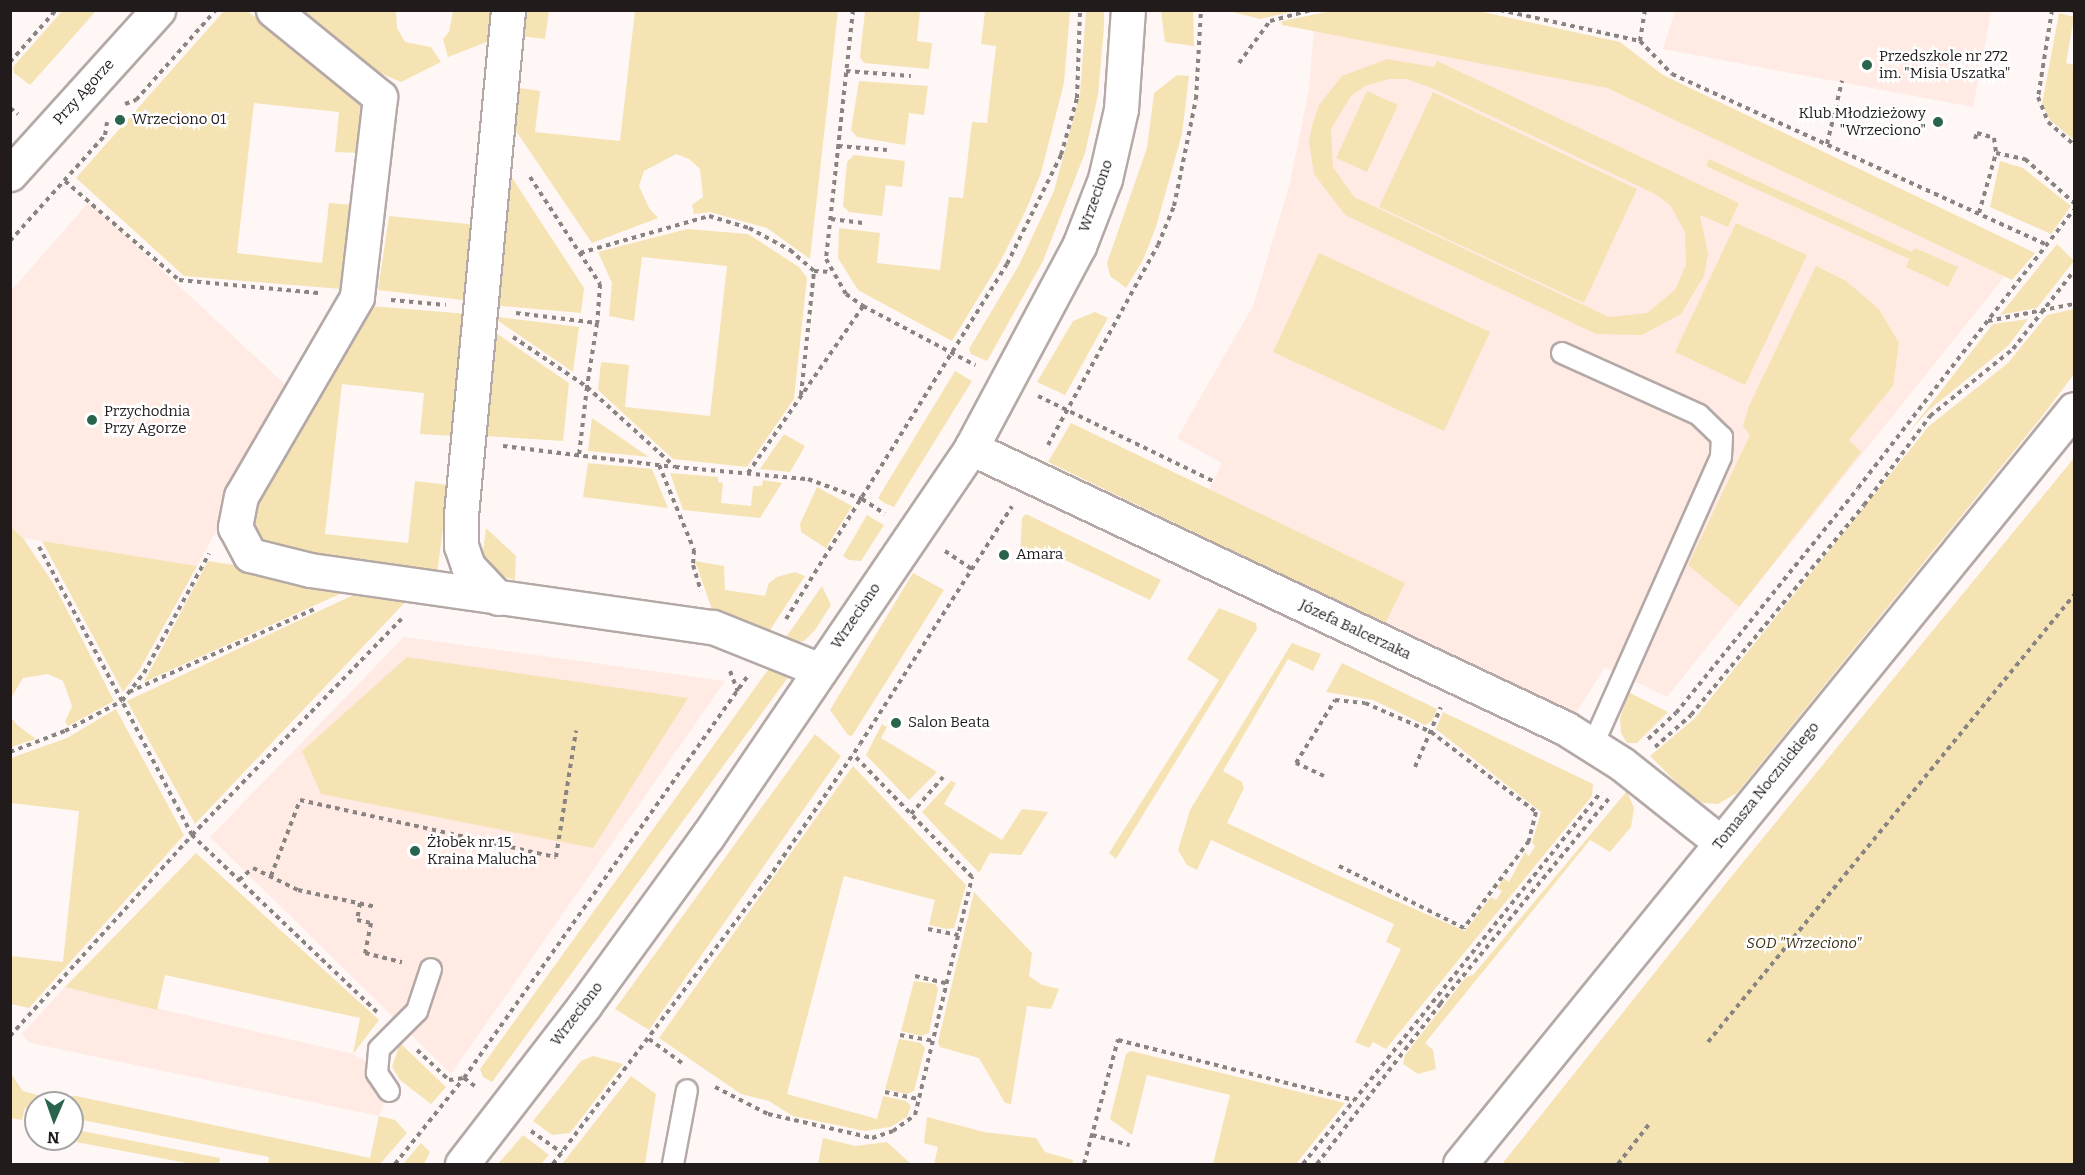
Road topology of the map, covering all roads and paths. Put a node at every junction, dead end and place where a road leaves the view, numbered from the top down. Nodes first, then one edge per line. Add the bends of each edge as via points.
1 (56, 10) edge
2 (158, 10) edge
3 (216, 10) edge
4 (273, 10) edge
5 (508, 10) edge
6 (853, 10) edge
7 (1080, 10) edge
8 (1128, 10) edge
9 (1201, 10) edge
10 (1311, 10) edge
11 (1500, 10) edge
12 (1645, 10) edge
13 (2052, 10) edge
14 (1640, 41) junction
15 (10, 62) edge
16 (1239, 63) dead end
17 (846, 71) junction
18 (911, 76) dead end
19 (1842, 81) dead end
20 (120, 109) dead end
21 (113, 117) dead end
22 (1975, 139) dead end
23 (1827, 144) junction
24 (2074, 145) edge
25 (838, 146) junction
26 (887, 150) dead end
27 (1996, 153) junction
28 (10, 174) edge
29 (529, 176) dead end
30 (2074, 203) edge
31 (2074, 210) edge
32 (1979, 213) junction
33 (831, 219) junction
34 (863, 223) dead end
35 (10, 241) edge
36 (2047, 245) junction
37 (580, 253) junction
38 (814, 271) junction
39 (2074, 271) edge
40 (832, 272) junction
41 (2074, 304) edge
42 (863, 306) junction
43 (2043, 311) junction
44 (480, 314) junction
45 (1988, 321) junction
46 (597, 323) dead end
47 (952, 353) junction
48 (1562, 353) dead end
49 (1008, 381) junction
50 (801, 396) junction
51 (2074, 409) edge
52 (1067, 411) junction
53 (468, 442) junction
54 (971, 448) junction
55 (579, 455) junction
56 (659, 465) junction
57 (675, 467) dead end
58 (747, 474) dead end
59 (1031, 476) junction
60 (1213, 481) dead end
61 (240, 540) junction
62 (39, 547) dead end
63 (432, 587) junction
64 (2074, 595) edge
65 (498, 598) junction
66 (325, 604) dead end
67 (713, 627) junction
68 (767, 647) junction
69 (820, 670) junction
70 (128, 692) junction
71 (738, 692) junction
72 (122, 701) junction
73 (1443, 703) dead end
74 (576, 731) dead end
75 (1431, 732) junction
76 (1593, 745) junction
77 (10, 752) edge
78 (853, 754) junction
79 (1415, 767) dead end
80 (1627, 768) junction
81 (1324, 776) dead end
82 (944, 777) dead end
83 (911, 814) junction
84 (192, 835) junction
85 (1720, 842) junction
86 (1339, 866) dead end
87 (271, 876) junction
88 (239, 880) junction
89 (360, 903) junction
90 (376, 907) dead end
91 (928, 929) dead end
92 (958, 935) junction
93 (431, 969) joint
94 (915, 976) dead end
95 (947, 984) junction
96 (395, 1029) junction
97 (900, 1035) dead end
98 (10, 1036) edge
99 (649, 1039) junction
100 (933, 1041) junction
101 (1707, 1042) dead end
102 (687, 1067) dead end
103 (464, 1078) junction
104 (707, 1082) dead end
105 (687, 1090) dead end
106 (389, 1091) dead end
107 (885, 1092) dead end
108 (919, 1099) junction
109 (1354, 1100) junction
110 (505, 1111) junction
111 (1650, 1123) dead end
112 (1092, 1135) junction
113 (1130, 1145) dead end
114 (562, 1153) junction
115 (395, 1164) edge
116 (462, 1164) edge
117 (553, 1164) edge
118 (673, 1164) edge
119 (1084, 1164) edge
120 (1303, 1164) edge
121 (1317, 1164) edge
122 (1460, 1164) edge
123 (1618, 1164) edge

1 - 15 path
2 - 28 street, Przy Agorze
3 - 20 path via 136,100 127,101
4 - 61 street via 380,97 357,297 241,496 235,527
5 - 44 street
6 - 17 path
7 - 47 path via 1077,98 1061,155 1007,264
8 - 49 street, Wrzeciono via 1121,109 1105,179 1078,246
9 - 52 path via 1196,99 1174,206 1158,245
10 - 16 path via 1270,21
11 - 14 path
12 - 14 path
13 - 24 path via 2038,98 2048,122
14 - 23 path via 1672,74
17 - 18 path
17 - 25 path
19 - 23 path
21 - 35 path via 106,124 105,135
22 - 27 path via 1977,134 1994,138
23 - 32 path
25 - 26 path
25 - 33 path
27 - 30 path via 2025,159
27 - 32 path
29 - 37 path
31 - 36 path
32 - 36 path
33 - 34 path
33 - 40 path via 826,259
36 - 45 path
37 - 38 path via 709,216 749,228 790,250
37 - 46 path via 600,284
38 - 40 path
38 - 50 path
39 - 43 path
40 - 42 path via 846,294
41 - 43 path
42 - 47 path
42 - 50 path
43 - 45 path
43 - 80 path via 2013,349 1930,416 1864,505 1691,715
44 - 53 street
44 - 55 path via 587,387
45 - 80 path via 1676,713
47 - 49 path
47 - 68 path
48 - 76 lane via 1699,415 1722,437 1721,457
49 - 52 path
49 - 54 street, Wrzeciono
50 - 58 path
51 - 85 street, Tomasza Nocznickiego
52 - 59 path
52 - 60 path
53 - 55 path
53 - 65 street via 461,546 468,566
54 - 59 street, Józefa Balcerzaka
54 - 69 street, Wrzeciono
55 - 56 path
56 - 57 path
56 - 67 path via 694,550 693,564
59 - 76 street, Józefa Balcerzaka via 1565,728
59 - 78 path
61 - 63 street via 250,555 267,561
61 - 70 path via 208,555 160,644
62 - 72 path
63 - 65 street
63 - 84 path
64 - 101 path
65 - 67 street
66 - 70 path
67 - 68 street
67 - 71 path
68 - 69 street
68 - 71 path
69 - 110 street, Wrzeciono via 707,837
70 - 72 path
71 - 103 path
72 - 77 path via 65,731
72 - 84 path
73 - 75 path
74 - 87 path via 556,857 300,800
75 - 79 path
75 - 81 path via 1365,703 1335,700 1296,763
75 - 86 path via 1536,812 1529,841 1464,928
76 - 80 street, Józefa Balcerzaka
78 - 83 path
78 - 99 path via 768,879
80 - 85 street, Józefa Balcerzaka
80 - 109 path
80 - 121 path
82 - 83 path
83 - 92 path via 972,877
84 - 88 path
84 - 98 path
85 - 122 street, Tomasza Nocznickiego
87 - 88 path via 253,868
87 - 89 path via 303,891
88 - 96 path
89 - 90 path
89 - 93 path via 357,920 371,923 365,953
91 - 92 path
92 - 95 path
93 - 96 lane via 417,1011
94 - 95 path
95 - 100 path
96 - 103 path via 449,1080
96 - 106 lane via 379,1048 377,1073
97 - 100 path
99 - 102 path
99 - 114 path
100 - 108 path
103 - 110 path
103 - 115 path
104 - 108 path via 768,1114 872,1138 893,1131 915,1115
105 - 118 lane
107 - 108 path
109 - 112 path via 1118,1040
109 - 120 path
110 - 114 path
110 - 116 street, Wrzeciono
111 - 123 path
112 - 113 path
112 - 119 path
114 - 117 path

